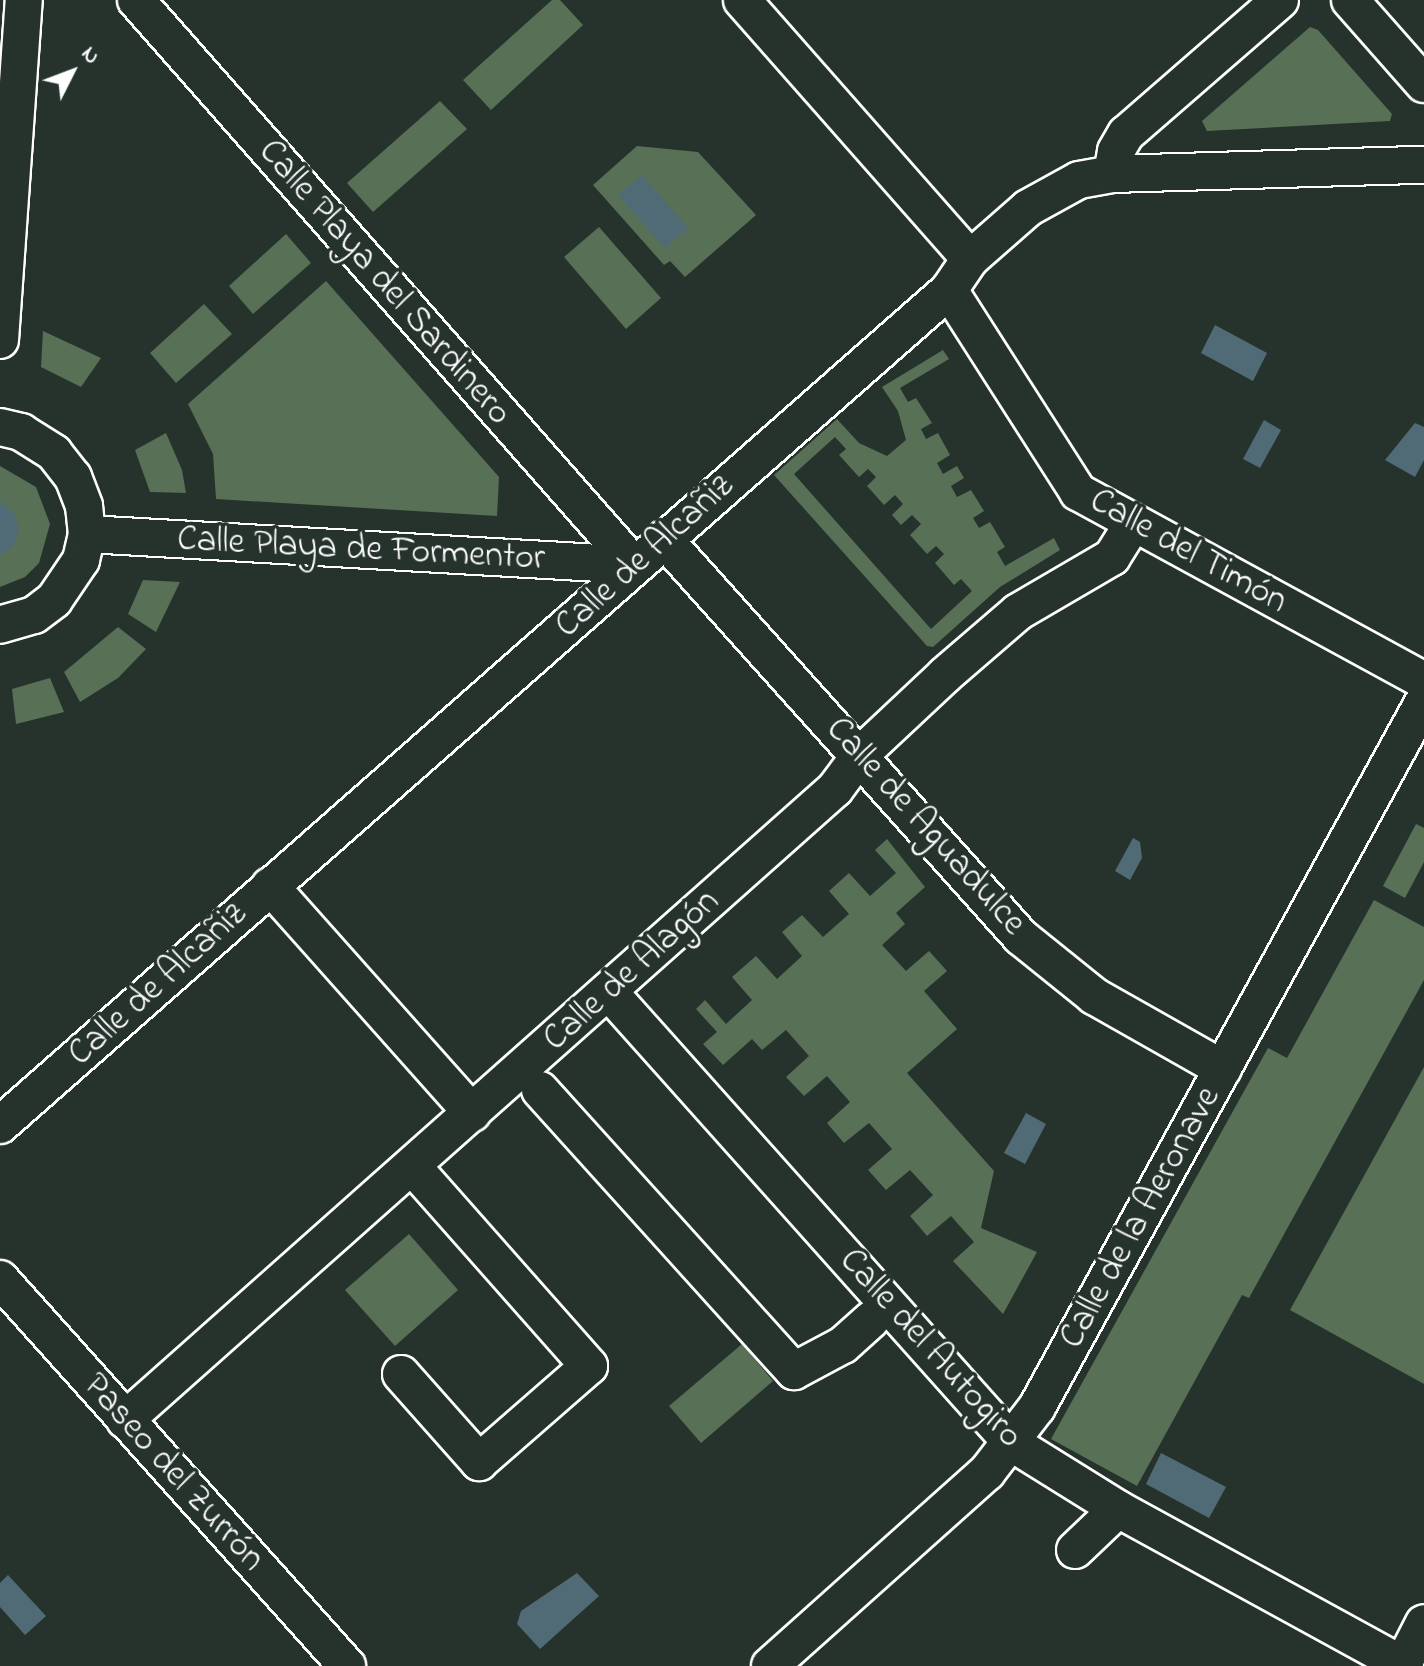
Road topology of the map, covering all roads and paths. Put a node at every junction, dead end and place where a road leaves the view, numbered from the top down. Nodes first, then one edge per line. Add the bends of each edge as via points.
1 (24, 0) edge
2 (136, 0) edge
3 (742, 0) edge
4 (1280, 0) edge
5 (1350, 0) edge
6 (1424, 84) edge
7 (1424, 165) edge
8 (1112, 174) junction
9 (970, 259) junction
10 (949, 290) junction
11 (0, 340) edge
12 (0, 427) edge
13 (1133, 524) junction
14 (87, 534) junction
15 (664, 539) junction
16 (634, 565) junction
17 (0, 625) edge
18 (1424, 681) edge
19 (1424, 701) edge
20 (861, 754) junction
21 (270, 886) junction
22 (609, 992) junction
23 (1223, 1069) junction
24 (540, 1090) dead end
25 (472, 1113) junction
26 (0, 1125) edge
27 (412, 1166) junction
28 (0, 1279) edge
29 (871, 1320) dead end
30 (401, 1374) dead end
31 (125, 1420) junction
32 (1012, 1443) junction
33 (1118, 1509) junction
34 (1075, 1550) dead end
35 (1424, 1623) edge
36 (347, 1666) edge
37 (770, 1666) edge
38 (1403, 1666) edge

1 - 11 street
2 - 16 street, Calle Playa del Sardinero
3 - 9 street
4 - 8 street via 1126,134
5 - 6 street
7 - 8 street, Calle de Alcañiz
8 - 9 street, Calle de Alcañiz via 1055,190
9 - 10 street, Calle de Alcañiz
10 - 13 street, Calle del Timón via 1078,492
10 - 15 street, Calle de Alcañiz
12 - 14 street via 21,432 54,453 73,477
13 - 18 street, Calle del Timón
13 - 20 street, Calle de Alagón via 1112,557 1018,612
14 - 16 street, Calle Playa de Formentor
14 - 17 street via 81,560 54,600 34,615
15 - 16 street, Calle de Alcañiz
15 - 20 street, Calle de Aguadulce
16 - 21 street, Calle de Alcañiz
19 - 23 street, Calle de la Aeronave
20 - 22 street, Calle de Alagón via 835,789
20 - 23 street, Calle de Aguadulce via 1021,937 1094,996
21 - 25 street
21 - 26 street, Calle de Alcañiz
22 - 25 street, Calle de Alagón
22 - 32 street, Calle del Autogiro
23 - 32 street, Calle de la Aeronave
24 - 29 street via 794,1371 843,1345
25 - 27 street, Calle de Alagón
27 - 30 street via 589,1366 479,1462
27 - 31 street, Calle de Alagón
28 - 31 street, Paseo del Zurrón
31 - 36 street, Paseo del Zurrón
32 - 33 street, Calle del Autogiro
32 - 37 street, Calle de la Aeronave
33 - 34 street
33 - 38 street, Calle del Autogiro
35 - 38 street

